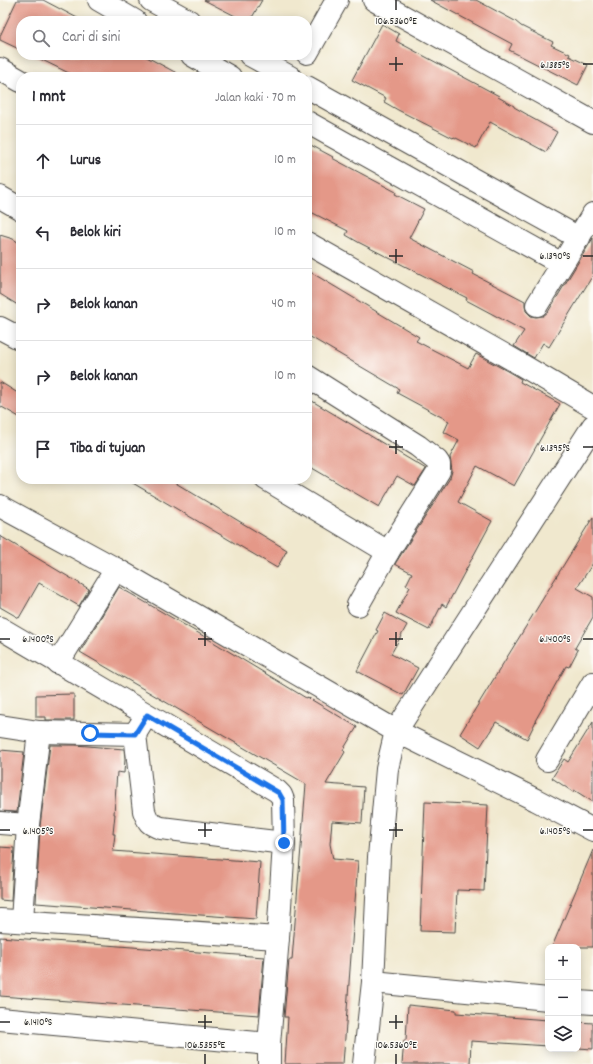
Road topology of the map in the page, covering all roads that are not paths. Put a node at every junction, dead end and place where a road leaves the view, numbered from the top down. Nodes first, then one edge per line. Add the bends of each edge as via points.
1 (99, 0) edge
2 (151, 0) edge
3 (337, 0) edge
4 (374, 0) edge
5 (126, 16) edge
6 (180, 16) edge
7 (312, 44) edge
8 (201, 60) edge
9 (259, 60) edge
10 (303, 60) edge
11 (0, 69) edge
12 (221, 72) edge
13 (281, 72) edge
14 (296, 72) edge
15 (16, 78) edge
16 (312, 90) edge
17 (593, 122) edge
18 (312, 125) edge
19 (0, 197) edge
20 (16, 206) edge
21 (593, 214) edge
22 (579, 238) junction
23 (312, 246) edge
24 (562, 264) junction
25 (537, 305) dead end
26 (0, 328) edge
27 (16, 336) edge
28 (312, 379) edge
29 (593, 407) edge
30 (593, 426) edge
31 (274, 484) edge
32 (0, 506) edge
33 (388, 552) junction
34 (116, 569) junction
35 (358, 605) dead end
36 (0, 628) edge
37 (58, 663) junction
38 (593, 683) edge
39 (147, 715) junction
40 (0, 726) edge
41 (396, 731) junction
42 (39, 732) junction
43 (135, 734) junction
44 (547, 760) dead end
45 (0, 823) edge
46 (28, 825) junction
47 (593, 830) edge
48 (284, 843) junction
49 (0, 920) edge
50 (22, 921) junction
51 (278, 938) junction
52 (373, 982) junction
53 (545, 999) edge
54 (581, 1002) edge
55 (593, 1003) edge
56 (0, 1019) edge
57 (269, 1054) edge
58 (364, 1064) edge

1 - 5 street
2 - 6 street
3 - 7 street
4 - 17 street
8 - 12 street
9 - 13 street
10 - 14 street
11 - 15 street
16 - 22 street
18 - 24 street
19 - 20 street
21 - 22 street
22 - 24 street
23 - 29 street
24 - 25 street
26 - 27 street
28 - 33 street via 418,446 439,464 439,470
30 - 41 street
31 - 33 street
32 - 34 street
33 - 35 street
34 - 37 street
34 - 41 street
36 - 37 street
37 - 39 street
38 - 44 street
39 - 43 street
39 - 48 street via 279,793 283,800
40 - 42 street
41 - 47 street
41 - 52 street via 386,777
42 - 43 street
42 - 46 street
43 - 48 street via 144,811 148,822 161,828
45 - 46 street
46 - 50 street
48 - 51 street
49 - 50 street
50 - 51 street
51 - 57 street
52 - 53 street
52 - 58 street
54 - 55 street
56 - 57 street

